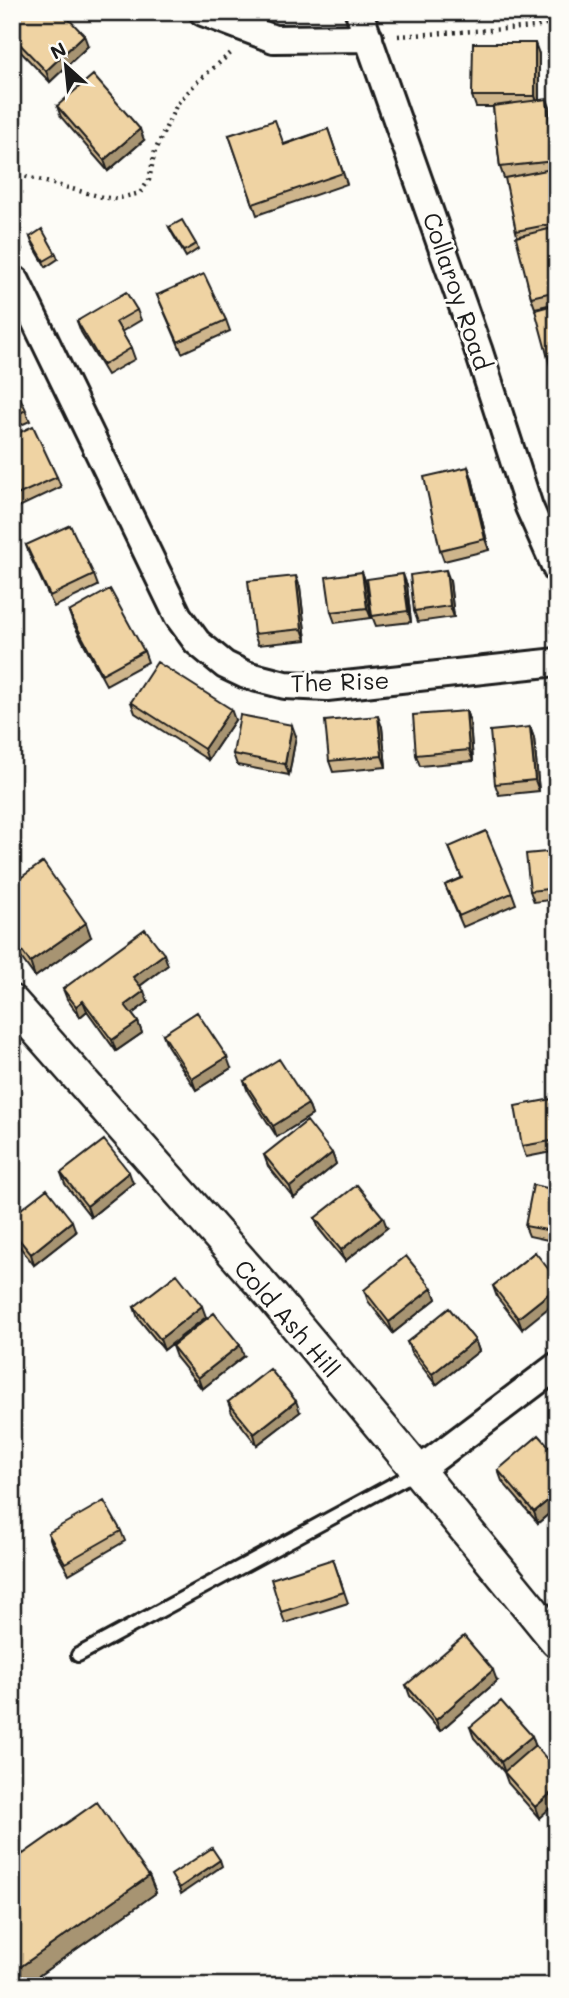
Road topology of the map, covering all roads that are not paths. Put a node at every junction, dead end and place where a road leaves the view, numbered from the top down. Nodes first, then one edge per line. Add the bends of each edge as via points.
1 (203, 12) edge
2 (359, 12) edge
3 (369, 38) junction
4 (16, 281) dead end
5 (557, 570) edge
6 (557, 663) edge
7 (12, 1002) edge
8 (557, 1366) edge
9 (418, 1471) junction
10 (557, 1641) edge
11 (78, 1655) dead end

1 - 3 street via 274,39
2 - 3 street, Collaroy Road
3 - 5 street, Collaroy Road via 529,507
4 - 6 street, The Rise via 178,617 197,642 225,665 285,685 327,687
7 - 9 street, Cold Ash Hill via 270,1294
8 - 9 street
9 - 10 street, Cold Ash Hill
9 - 11 lane

